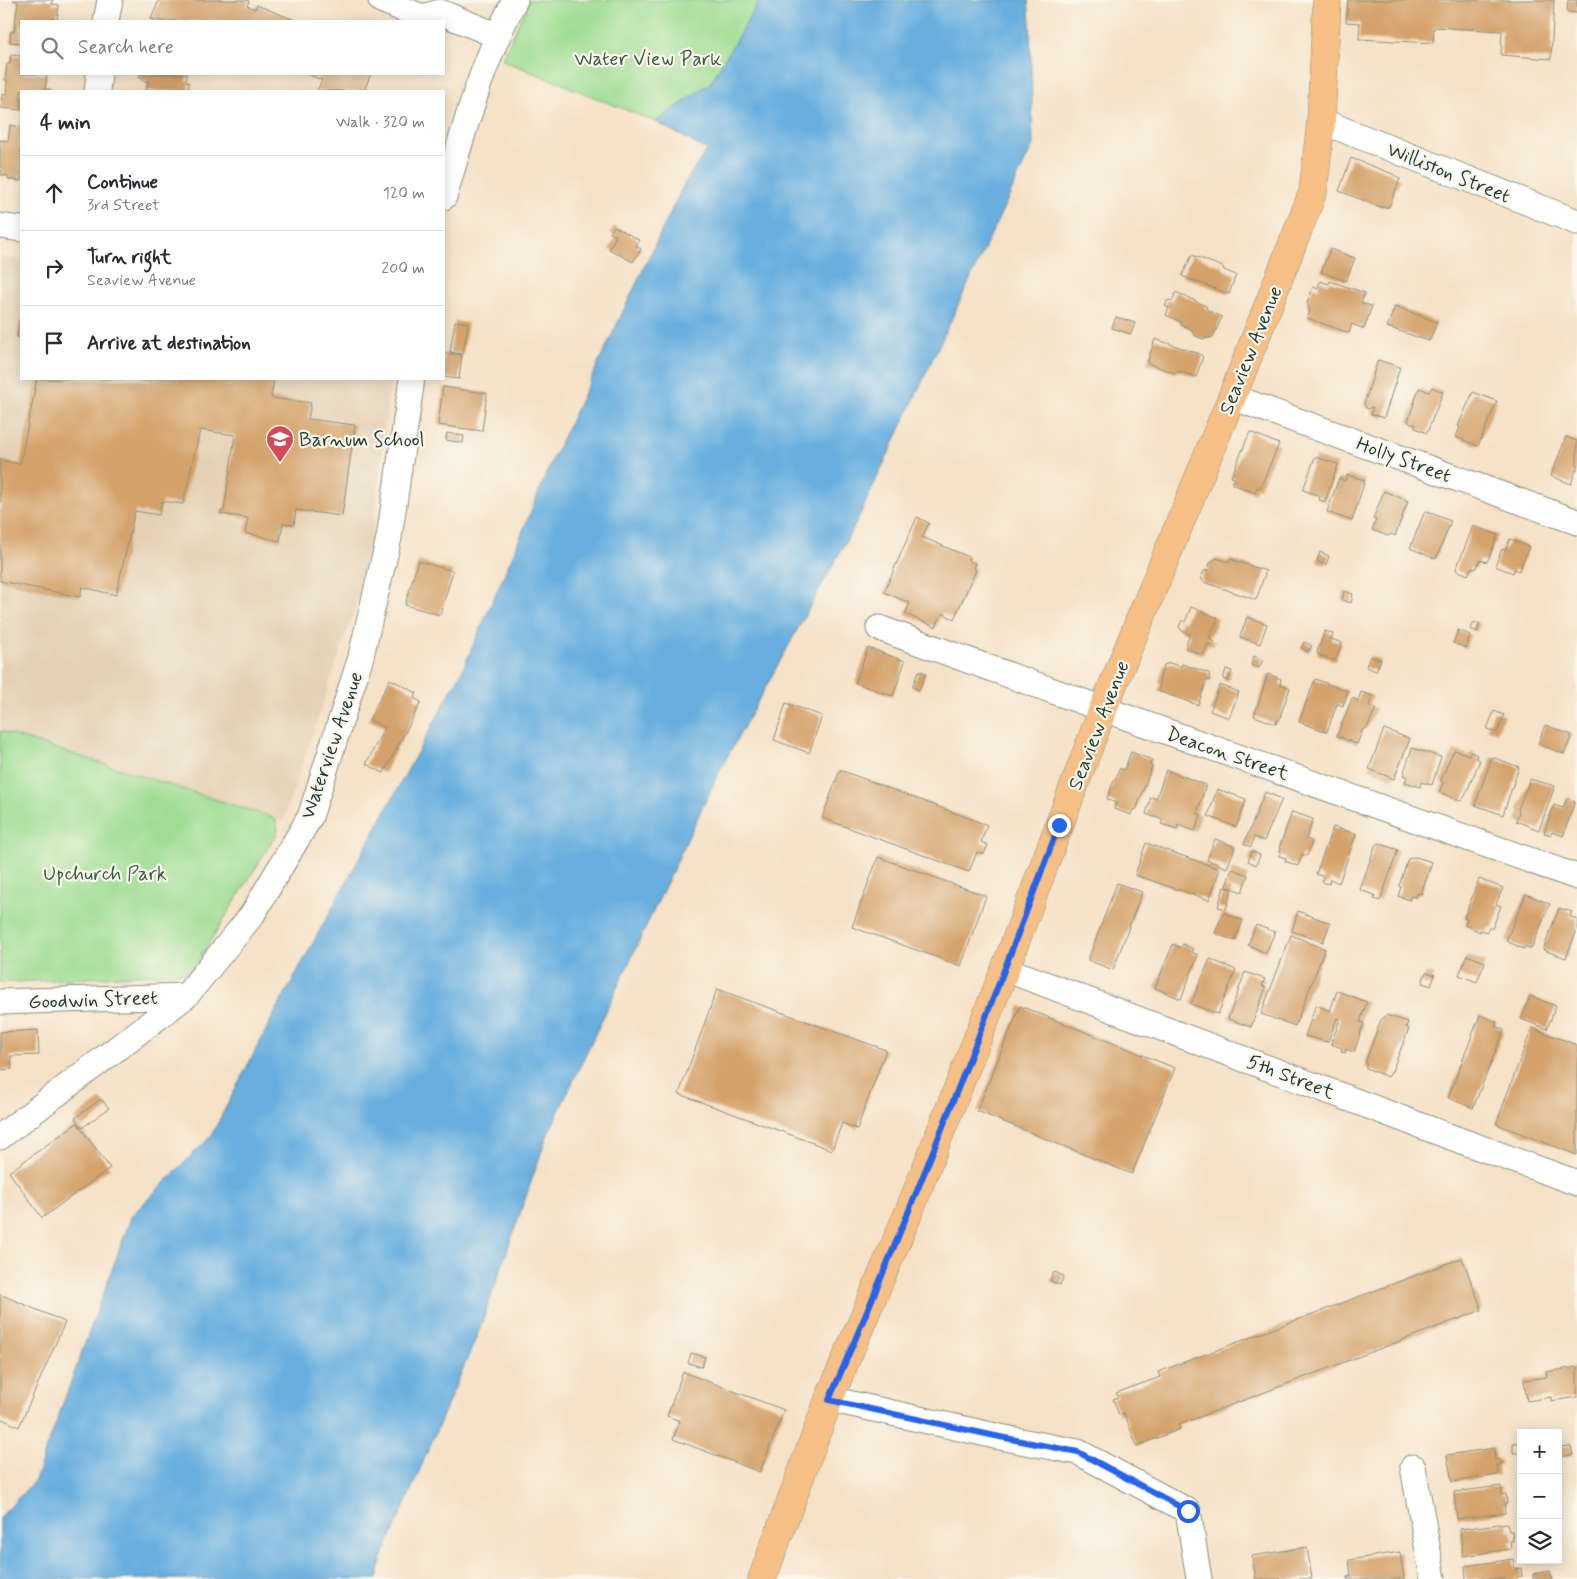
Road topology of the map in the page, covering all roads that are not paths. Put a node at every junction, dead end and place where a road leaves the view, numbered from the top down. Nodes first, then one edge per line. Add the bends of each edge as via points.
1 (110, 0) edge
2 (382, 0) edge
3 (515, 0) edge
4 (1327, 0) edge
5 (437, 6) edge
6 (106, 20) edge
7 (498, 36) junction
8 (99, 75) edge
9 (97, 90) edge
10 (1321, 121) junction
11 (445, 194) edge
12 (1577, 222) edge
13 (0, 226) edge
14 (20, 229) edge
15 (412, 380) edge
16 (1232, 397) junction
17 (1577, 522) edge
18 (879, 628) dead end
19 (1103, 709) junction
20 (1577, 877) edge
21 (1005, 969) junction
22 (186, 996) junction
23 (0, 1002) edge
24 (0, 1137) edge
25 (1577, 1183) edge
26 (829, 1400) junction
27 (1413, 1467) dead end
28 (762, 1579) edge
29 (1199, 1579) edge
30 (1433, 1579) edge

1 - 6 street
2 - 5 street via 422,17
3 - 7 street
4 - 10 main road, Seaview Avenue
5 - 7 street
7 - 11 street
8 - 9 street
10 - 12 street, Williston Street
10 - 16 main road, Seaview Avenue via 1313,192
13 - 14 street
15 - 22 street, Waterview Avenue via 388,538 360,660 310,817 252,915
16 - 17 street, Holly Street
16 - 19 main road, Seaview Avenue
18 - 19 street, Deacon Street
19 - 20 street, Deacon Street
19 - 21 main road, Seaview Avenue
21 - 25 street, 5th Street
21 - 26 main road, Seaview Avenue
22 - 23 street, Goodwin Street
22 - 24 street, Waterview Avenue
26 - 28 main road, Seaview Avenue
26 - 29 street via 1078,1452 1188,1511
27 - 30 street

